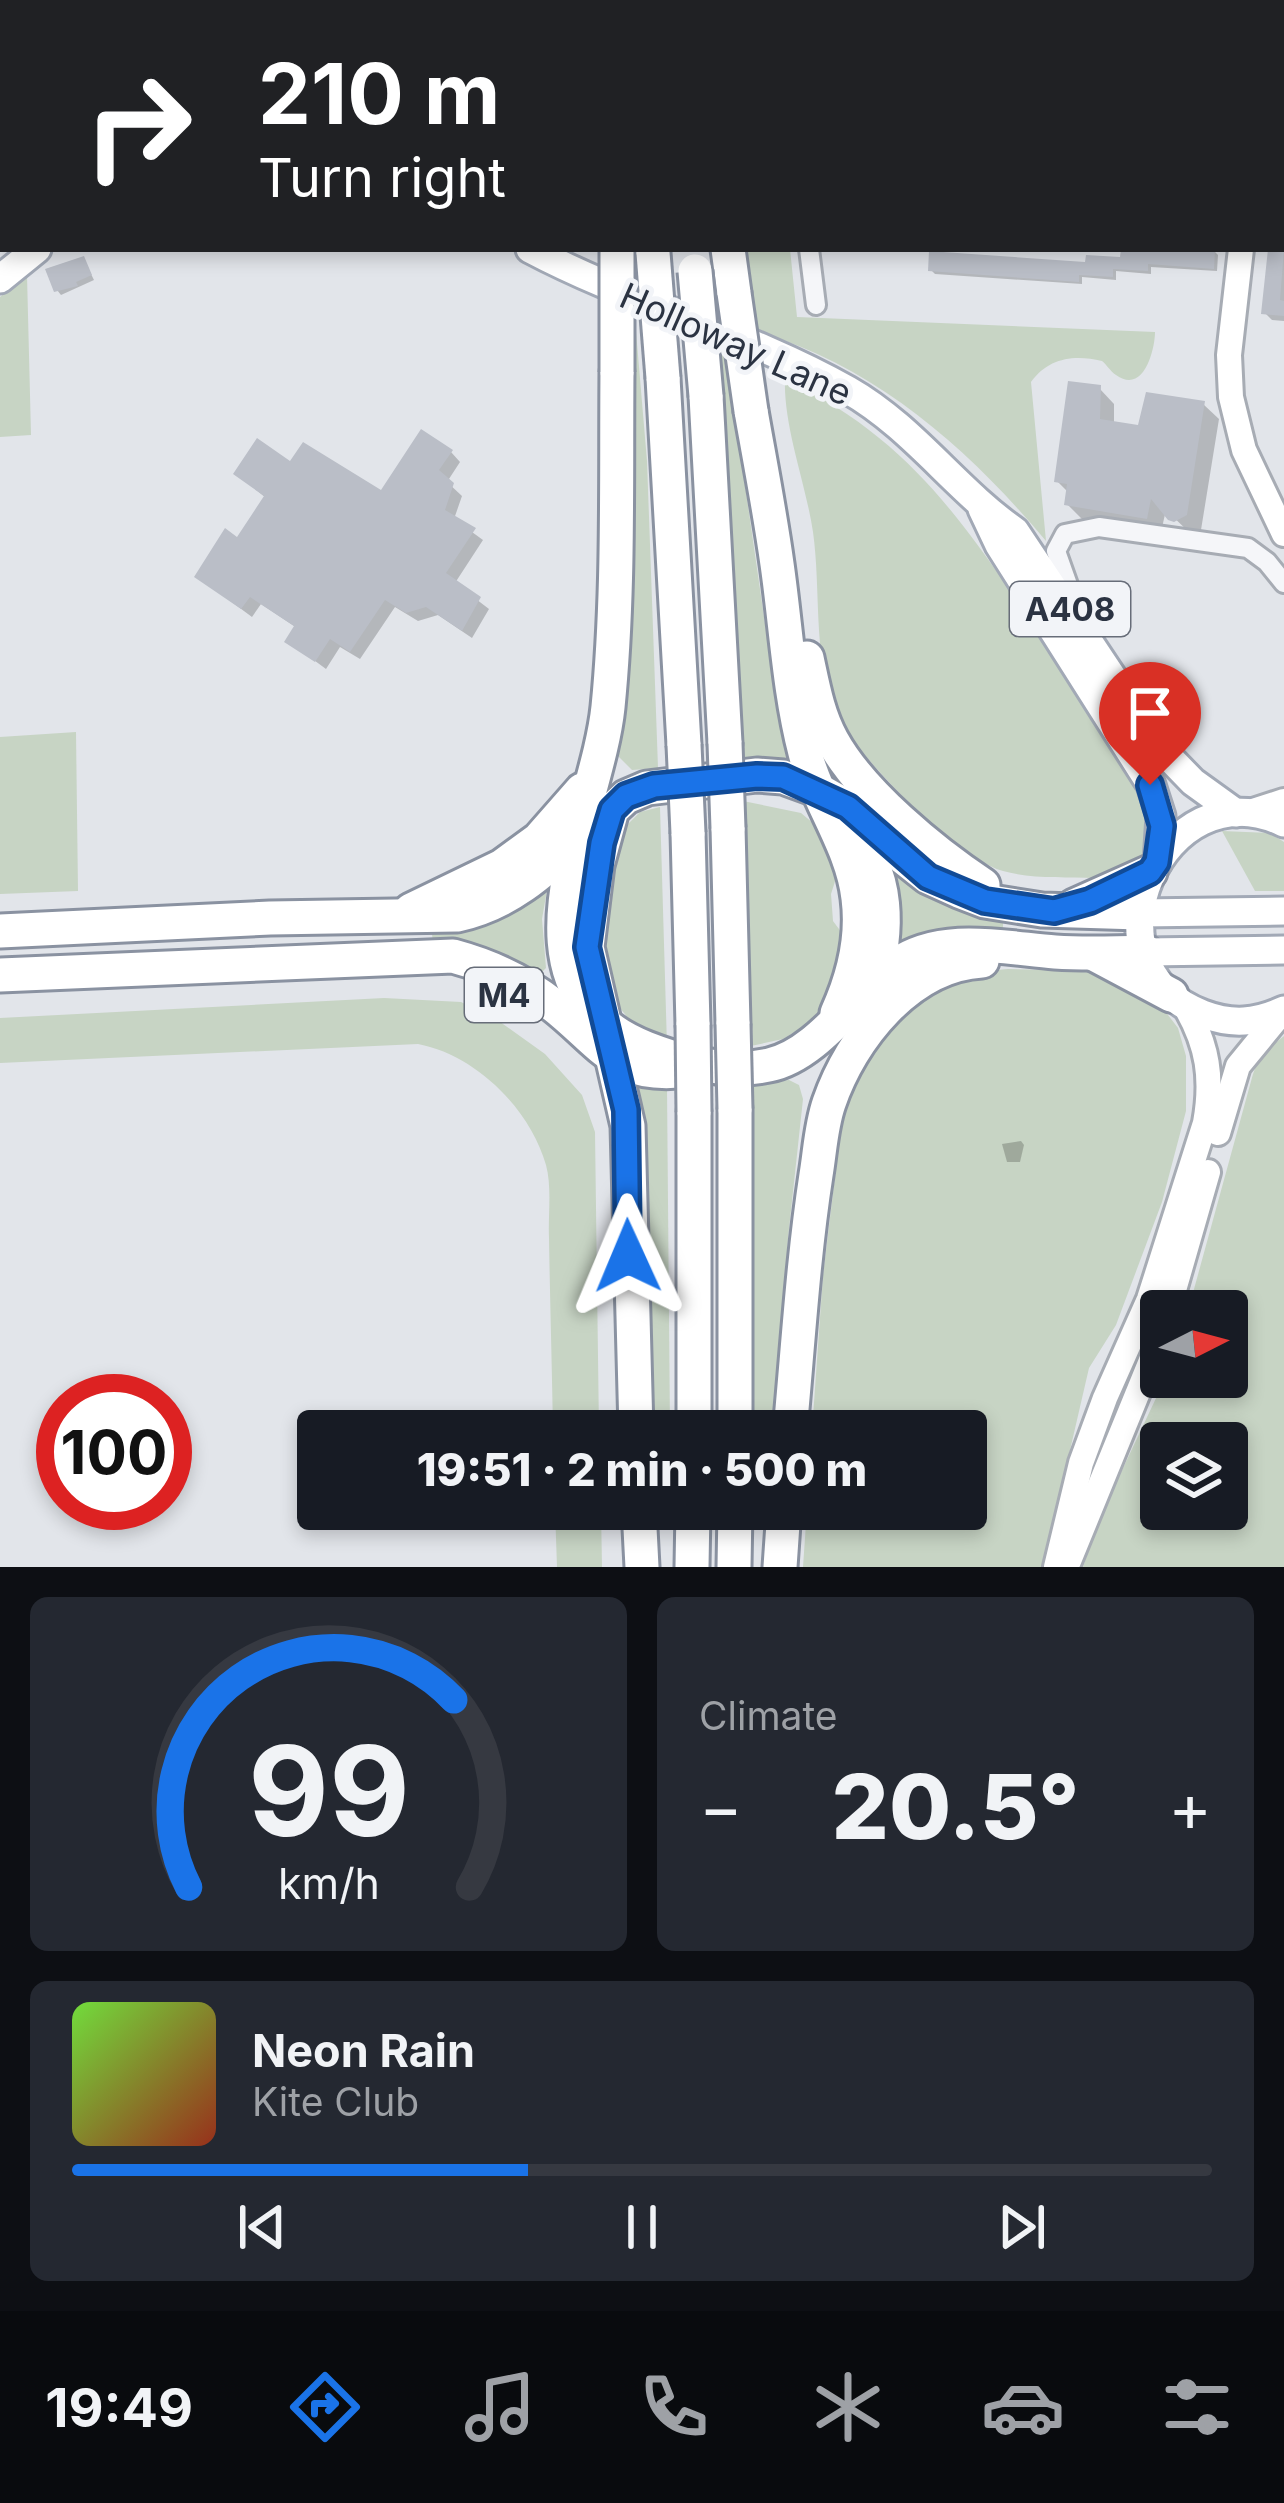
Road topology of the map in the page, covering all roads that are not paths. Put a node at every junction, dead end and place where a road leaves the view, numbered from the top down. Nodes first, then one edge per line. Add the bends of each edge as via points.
1 (33, 252) edge
2 (537, 252) edge
3 (617, 252) edge
4 (652, 252) edge
5 (728, 252) edge
6 (809, 252) edge
7 (1241, 252) edge
8 (694, 260) edge
9 (0, 279) edge
10 (816, 305) dead end
11 (1275, 499) edge
12 (981, 508) junction
13 (1284, 534) edge
14 (777, 566) junction
15 (1284, 583) edge
16 (1106, 667) junction
17 (594, 773) junction
18 (822, 801) junction
19 (1284, 801) edge
20 (612, 810) junction
21 (1243, 813) junction
22 (1284, 823) edge
23 (575, 841) junction
24 (1154, 867) junction
25 (1013, 905) junction
26 (1284, 910) edge
27 (1054, 911) junction
28 (404, 914) junction
29 (1140, 914) junction
30 (0, 931) edge
31 (1284, 950) edge
32 (1055, 952) junction
33 (1146, 952) junction
34 (1092, 953) junction
35 (311, 961) junction
36 (0, 975) edge
37 (874, 984) junction
38 (1178, 1000) junction
39 (1284, 1011) edge
40 (833, 1020) junction
41 (605, 1024) junction
42 (613, 1057) junction
43 (714, 1066) junction
44 (627, 1215) junction
45 (809, 1216) junction
46 (1174, 1290) edge
47 (1140, 1388) edge
48 (635, 1410) edge
49 (694, 1410) edge
50 (736, 1410) edge
51 (792, 1410) edge
52 (640, 1530) edge
53 (693, 1530) edge
54 (735, 1530) edge
55 (782, 1530) edge
56 (642, 1567) edge
57 (692, 1567) edge
58 (734, 1567) edge
59 (779, 1567) edge
60 (1056, 1567) edge
61 (1067, 1567) edge

1 - 9 main road
2 - 12 main road, Holloway Lane / A408 via 848,391 907,432
3 - 17 highway, M4, bridge via 610,676
4 - 49 highway, bridge via 688,833
5 - 14 highway, M4, bridge
6 - 10 street
7 - 11 street via 1228,379 1237,429
8 - 50 highway, bridge via 725,743
11 - 13 street
12 - 16 main road, Holloway Lane / A408 via 1015,531
12 - 24 main road, Holloway Lane / A408 via 1150,785 1161,816
14 - 18 highway, M4 via 794,704
14 - 25 highway, M4 via 797,612 820,712 845,760 932,847
15 - 16 street via 1259,555 1232,543 1099,527 1065,534 1059,567
16 - 21 main road, Holloway Lane / A408 via 1175,766
17 - 23 highway, M4
17 - 28 highway, M4 via 539,839 483,877
18 - 20 highway, M4 via 775,776 647,788
18 - 25 highway, M4 via 848,807 928,877
18 - 37 highway, M4 via 877,868 883,912
18 - 40 highway, M4 via 850,861 860,912 848,990
19 - 21 street
20 - 23 highway, M4
20 - 41 highway, M4 via 588,923
21 - 22 main road, A408
21 - 24 main road via 1190,828
23 - 28 highway, M4 via 535,879 484,908
23 - 41 highway, M4 via 565,950 577,985
24 - 27 highway, M4
24 - 29 main road, A408
25 - 27 highway, M4
26 - 29 main road
27 - 29 highway, M4
28 - 30 highway, M4
29 - 33 main road, A408
31 - 33 main road
32 - 34 highway, M4
32 - 37 highway, M4 via 937,948
32 - 45 highway, M4 via 942,970 878,1018 828,1106
33 - 34 highway, M4
33 - 38 main road, A408
34 - 38 highway, M4
35 - 36 highway, M4
35 - 42 highway, M4 via 437,955 482,964 526,985
35 - 44 highway, M4 via 475,982 549,1028 583,1058 607,1096
37 - 40 highway, M4
37 - 45 highway, M4 via 814,1099 803,1158
38 - 39 main road via 1238,1023
38 - 60 street via 1208,1058 1205,1123 1150,1299 1081,1463
39 - 46 street via 1231,1084
40 - 43 highway, M4 via 787,1060
41 - 42 highway, M4
41 - 43 highway, M4 via 652,1051
42 - 43 highway, M4 via 653,1074
42 - 44 highway, M4 via 628,1126
44 - 48 highway, M4
45 - 51 highway, M4
47 - 61 street
52 - 56 highway
53 - 57 highway
54 - 58 highway
55 - 59 highway

